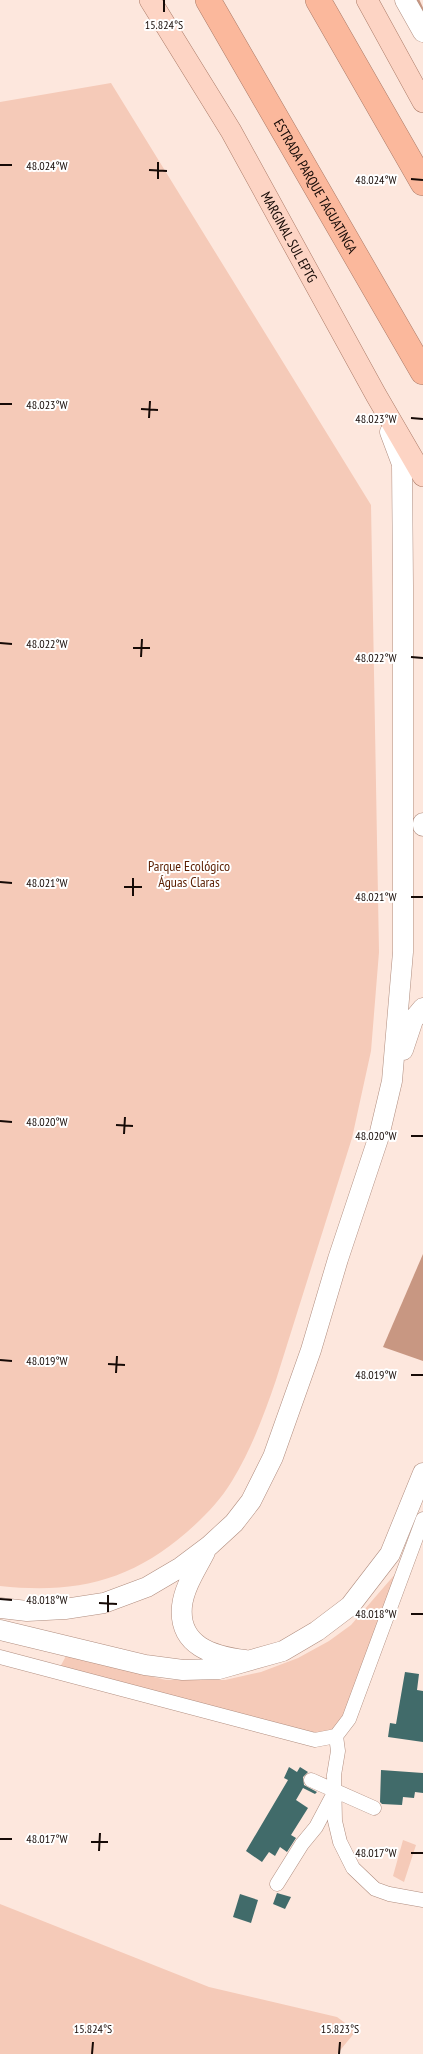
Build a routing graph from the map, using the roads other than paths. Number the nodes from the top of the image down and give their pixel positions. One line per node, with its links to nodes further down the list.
1 (150, 0): 10 (main road, MARGINAL SUL EPTG)
2 (208, 0): 9 (highway, ESTRADA PARQUE TAGUATINGA)
3 (318, 0): 8 (highway)
4 (367, 0): 7 (main road)
5 (405, 0): 6 (street)
6 (423, 32)
7 (423, 102)
8 (423, 183)
9 (423, 372)
10 (376, 395): 11 (main road, MARGINAL SUL EPTG); 13 (street)
11 (423, 476)
12 (423, 1008): 13 (street)
13 (392, 1080): 16 (street)
14 (423, 1473): 20 (street)
15 (423, 1520): 21 (street)
16 (208, 1546): 17 (street); 20 (street)
17 (0, 1608)
18 (0, 1630): 20 (street)
19 (0, 1656): 21 (street)
20 (252, 1660)
21 (336, 1736): 23 (street)
22 (312, 1780): 23 (street)
23 (335, 1790): 24 (street); 25 (street); 26 (street)
24 (374, 1808)
25 (276, 1884)
26 (423, 1900)

